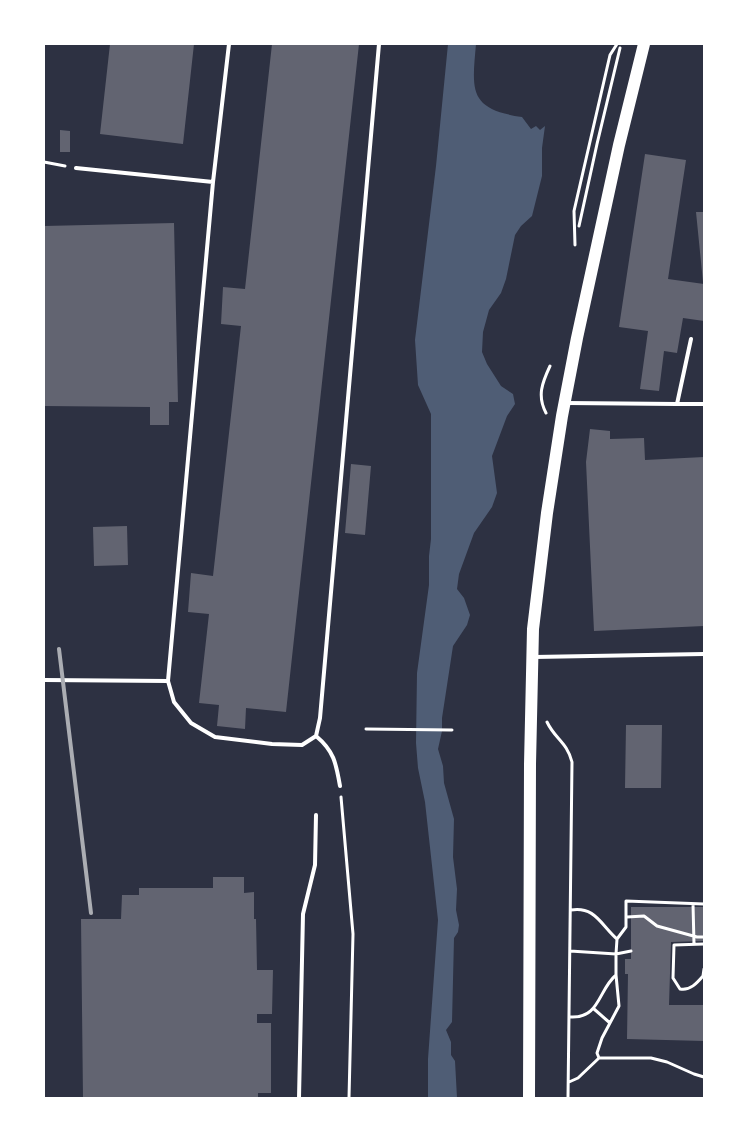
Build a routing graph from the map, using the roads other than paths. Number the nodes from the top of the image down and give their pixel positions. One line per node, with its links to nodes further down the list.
1 (229, 44): 5 (lane)
2 (379, 44): 14 (lane)
3 (644, 44): 7 (main road)
4 (76, 168): 5 (lane)
5 (213, 182): 13 (lane)
6 (691, 339): 8 (lane)
7 (565, 403): 8 (lane); 11 (main road)
8 (678, 404): 9 (lane)
9 (704, 404)
10 (704, 654): 11 (lane)
11 (531, 657): 18 (main road)
12 (44, 680): 13 (lane)
13 (168, 681): 14 (lane)
14 (316, 736): 15 (lane)
15 (340, 786)
16 (316, 816): 17 (lane)
17 (299, 1098)
18 (529, 1098)

